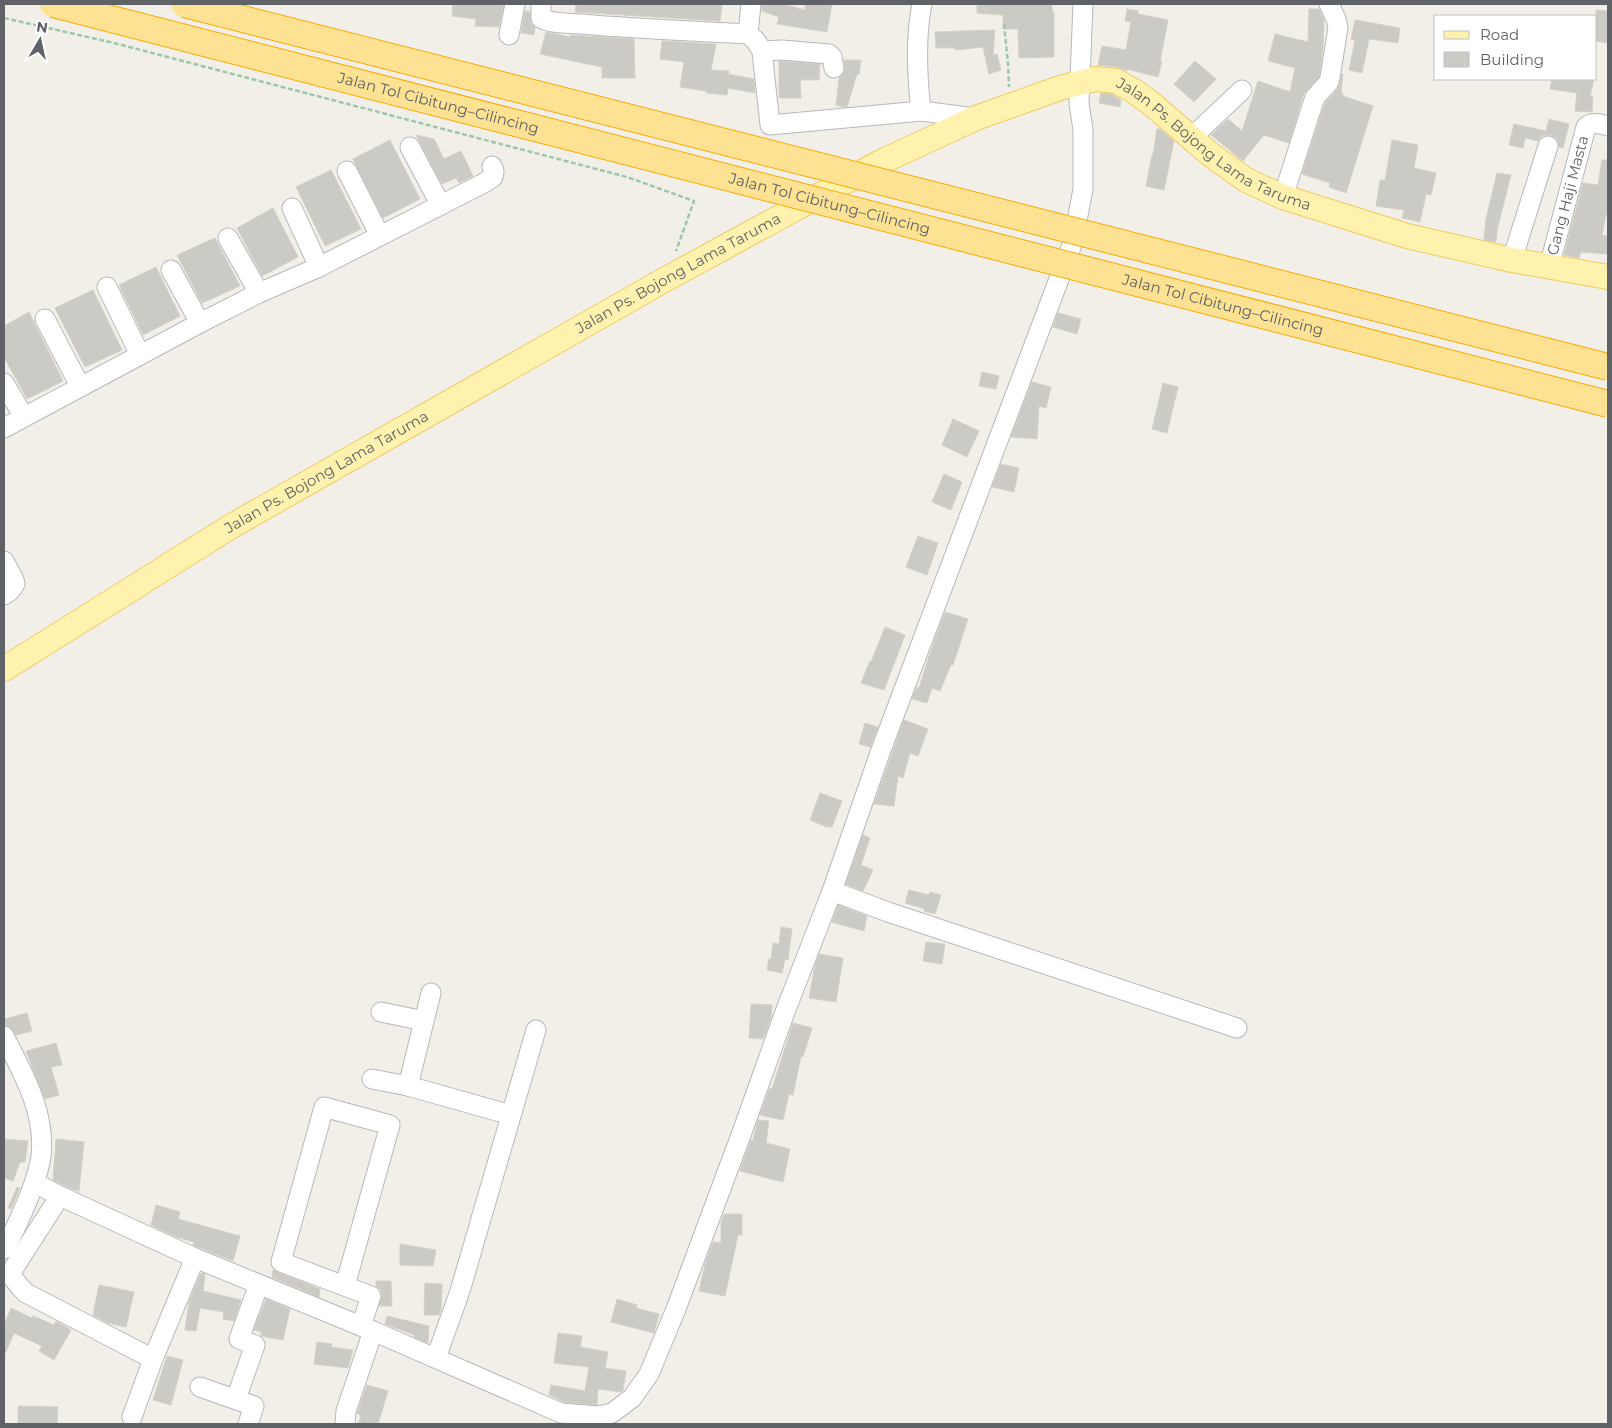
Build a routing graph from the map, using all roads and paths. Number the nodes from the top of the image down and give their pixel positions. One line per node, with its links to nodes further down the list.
1 (53, 4): 46 (highway, Jalan Tol Cibitung–Cilincing, bridge)
2 (184, 4): 43 (highway, bridge)
3 (515, 4): 13 (street)
4 (535, 4): 5 (street)
5 (541, 4): 12 (street)
6 (751, 4): 12 (street)
7 (922, 4): 19 (street)
8 (1083, 4): 16 (street)
9 (1329, 4): 27 (street)
10 (4, 18): 37 (path)
11 (1004, 24): 18 (path)
12 (748, 34): 14 (street)
13 (509, 35)
14 (762, 51): 15 (street); 19 (street)
15 (834, 68)
16 (1079, 83): 18 (main road, Jalan Ps. Bojong Lama Taruma); 22 (main road, Jalan Ps. Bojong Lama Taruma); 52 (street)
17 (1242, 90): 22 (street)
18 (1009, 106): 20 (main road, Jalan Ps. Bojong Lama Taruma)
19 (921, 111): 20 (street)
20 (976, 118): 37 (main road, Jalan Ps. Bojong Lama Taruma)
21 (1608, 126): 34 (street, Gang Haji Masta)
22 (1191, 138): 27 (main road, Jalan Ps. Bojong Lama Taruma)
23 (1548, 146): 32 (street)
24 (410, 148): 28 (street)
25 (492, 166): 28 (street)
26 (347, 171): 30 (street)
27 (1282, 196): 32 (main road, Jalan Ps. Bojong Lama Taruma)
28 (440, 204): 30 (street)
29 (292, 208): 33 (street)
30 (380, 236): 33 (street)
31 (228, 238): 39 (street)
32 (1512, 260): 34 (main road, Jalan Ps. Bojong Lama Taruma)
33 (319, 267): 39 (street)
34 (1549, 267): 36 (main road, Jalan Ps. Bojong Lama Taruma)
35 (171, 270): 41 (street)
36 (1608, 277)
37 (666, 278): 51 (main road, Jalan Ps. Bojong Lama Taruma)
38 (107, 287): 42 (street)
39 (259, 293): 41 (street)
40 (45, 319): 45 (street)
41 (200, 323): 42 (street)
42 (140, 355): 45 (street)
43 (1608, 367)
44 (4, 383): 47 (street)
45 (80, 386): 47 (street)
46 (1608, 404)
47 (24, 416): 48 (street)
48 (4, 428)
49 (4, 561): 50 (street)
50 (4, 595)
51 (4, 669)
52 (832, 891): 56 (street); 69 (street)
53 (431, 994): 55 (street)
54 (381, 1012): 55 (street)
55 (424, 1021): 60 (street)
56 (1237, 1028)
57 (536, 1030): 61 (street)
58 (4, 1036): 62 (street)
59 (372, 1079): 60 (street)
60 (408, 1086): 61 (street)
61 (512, 1115): 69 (street)
62 (47, 1189): 63 (street); 64 (street); 65 (street)
63 (4, 1249)
64 (195, 1258): 66 (street); 70 (street)
65 (7, 1271): 70 (street)
66 (259, 1284): 68 (street); 72 (street)
67 (345, 1286): 67 (street); 68 (street)
68 (367, 1328): 69 (street); 75 (street)
69 (436, 1358)
70 (153, 1359): 73 (street)
71 (200, 1387): 72 (street)
72 (236, 1399): 74 (street)
73 (132, 1417)
74 (248, 1424)
75 (345, 1424)

